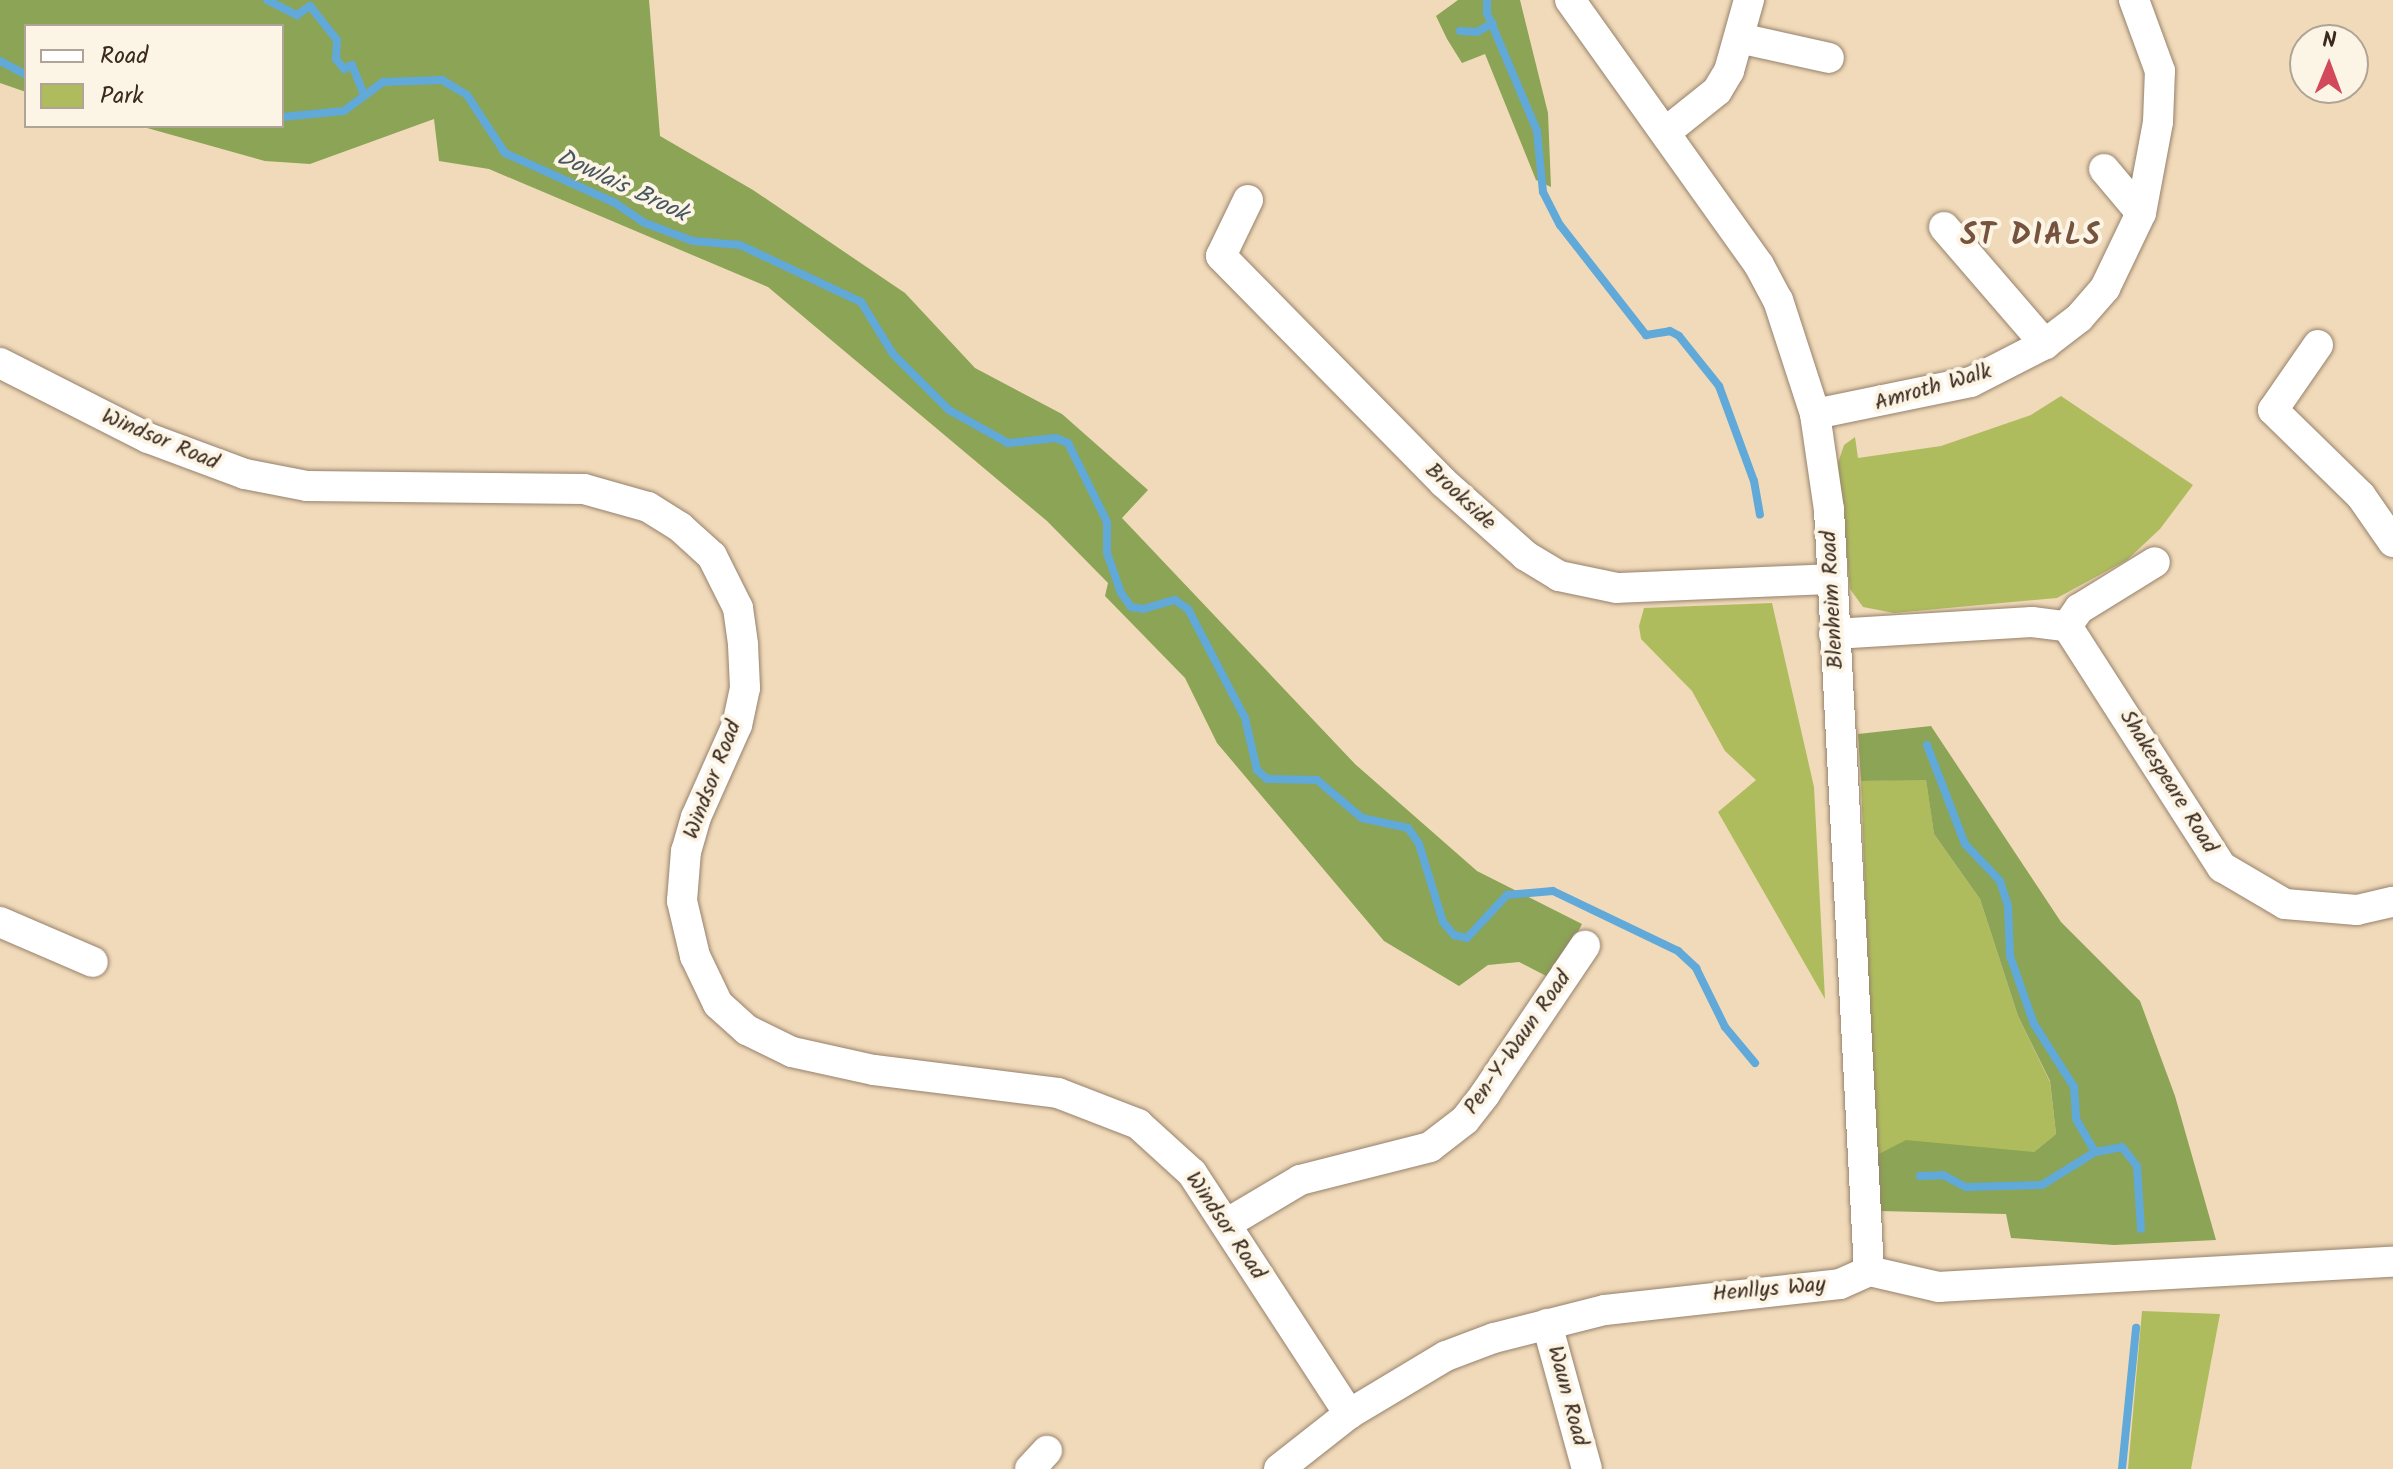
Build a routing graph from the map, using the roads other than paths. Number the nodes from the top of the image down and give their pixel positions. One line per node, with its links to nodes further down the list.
1 (1570, 0): 6 (street, Blenheim Road)
2 (1749, 0): 4 (street)
3 (2134, 0): 9 (street, Amroth Walk)
4 (1739, 38): 5 (street); 6 (street)
5 (1829, 58)
6 (1667, 131): 14 (street, Blenheim Road)
7 (2104, 169): 9 (street)
8 (1248, 200): 17 (street, Brookside)
9 (2141, 213): 11 (street, Amroth Walk)
10 (1944, 227): 11 (street)
11 (2045, 344): 14 (street, Amroth Walk)
12 (2318, 345): 15 (street)
13 (0, 363): 24 (street, Windsor Road)
14 (1815, 414): 17 (street, Blenheim Road)
15 (2393, 542)
16 (2155, 562): 18 (street)
17 (1832, 579): 19 (street, Blenheim Road)
18 (2067, 626): 19 (street); 20 (street, Shakespeare Road)
19 (1834, 634): 26 (street, Blenheim Road)
20 (2393, 902)
21 (0, 922): 23 (street)
22 (1585, 946): 24 (street, Pen-Y-Waun Road)
23 (93, 962)
24 (1226, 1224): 28 (street, Windsor Road)
25 (2393, 1262): 26 (street)
26 (1869, 1271): 27 (street, Henllys Way)
27 (1547, 1324): 28 (street, Henllys Way); 30 (street, Waun Road)
28 (1349, 1414): 29 (street, Henllys Way)
29 (1279, 1469)
30 (1587, 1469)

